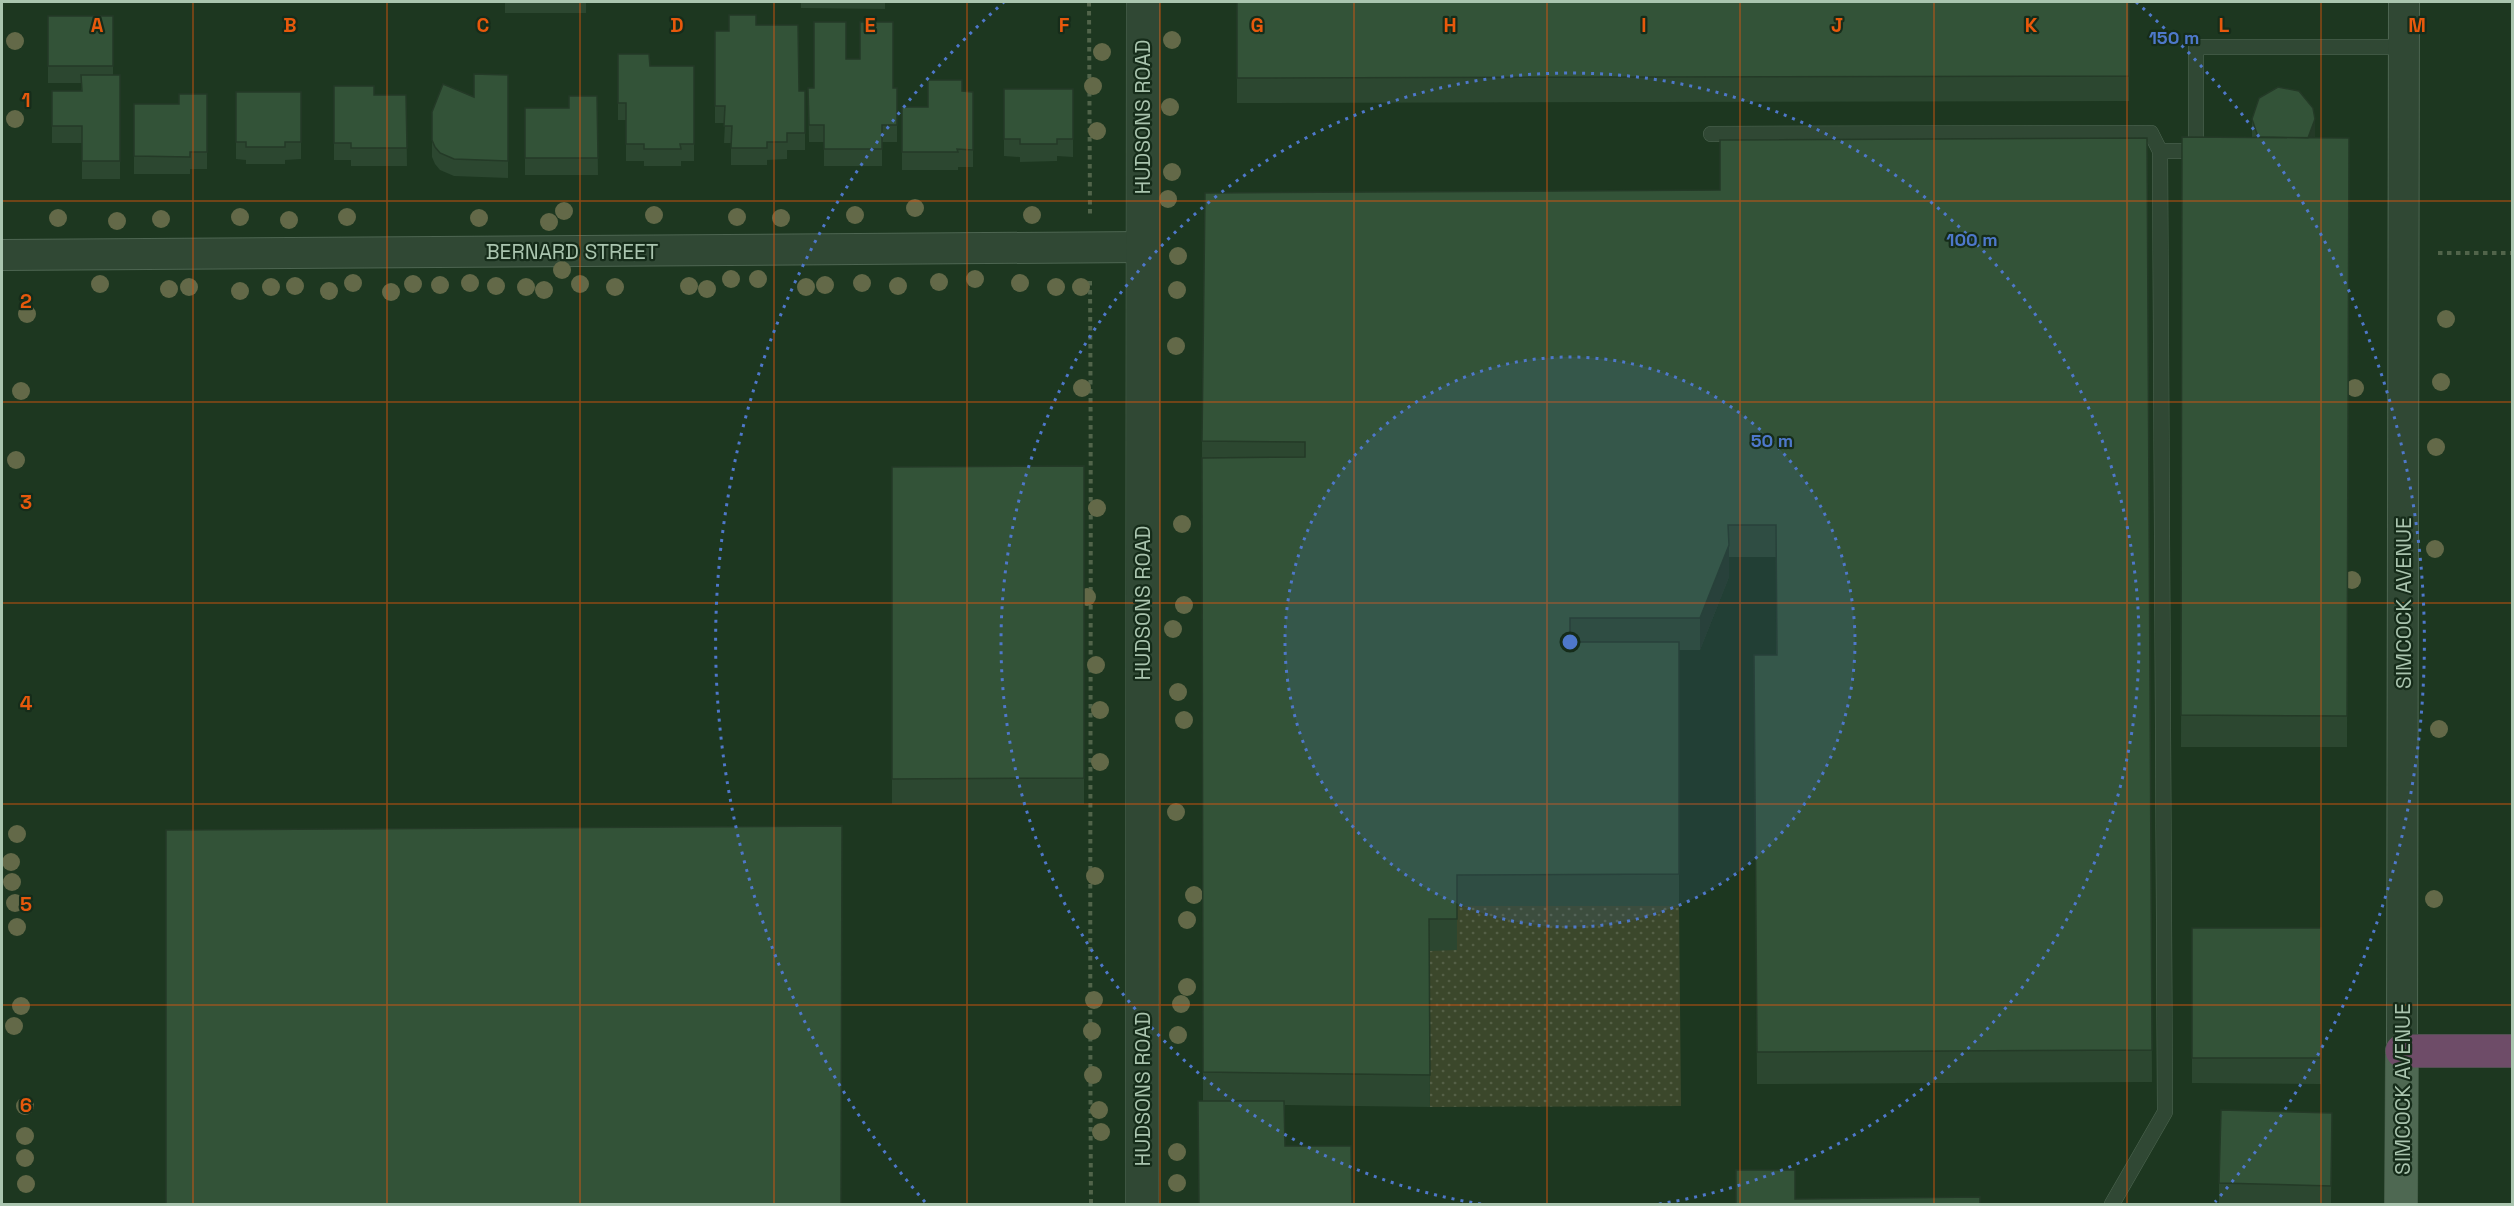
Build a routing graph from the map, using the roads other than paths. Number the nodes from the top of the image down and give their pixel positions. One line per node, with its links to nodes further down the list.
1 (1143, 2): 6 (street, HUDSONS ROAD)
2 (2404, 2): 3 (street, SIMCOCK AVENUE)
3 (2404, 47): 5 (lane); 8 (street, SIMCOCK AVENUE)
4 (1711, 134): 5 (lane)
5 (2160, 151): 11 (lane)
6 (1142, 247): 7 (street, BERNARD STREET); 10 (street, HUDSONS ROAD)
7 (2, 255)
8 (2402, 1051): 9 (highway); 12 (main road, SIMCOCK AVENUE)
9 (2512, 1051)
10 (1142, 1204)
11 (2112, 1204)
12 (2401, 1204)

